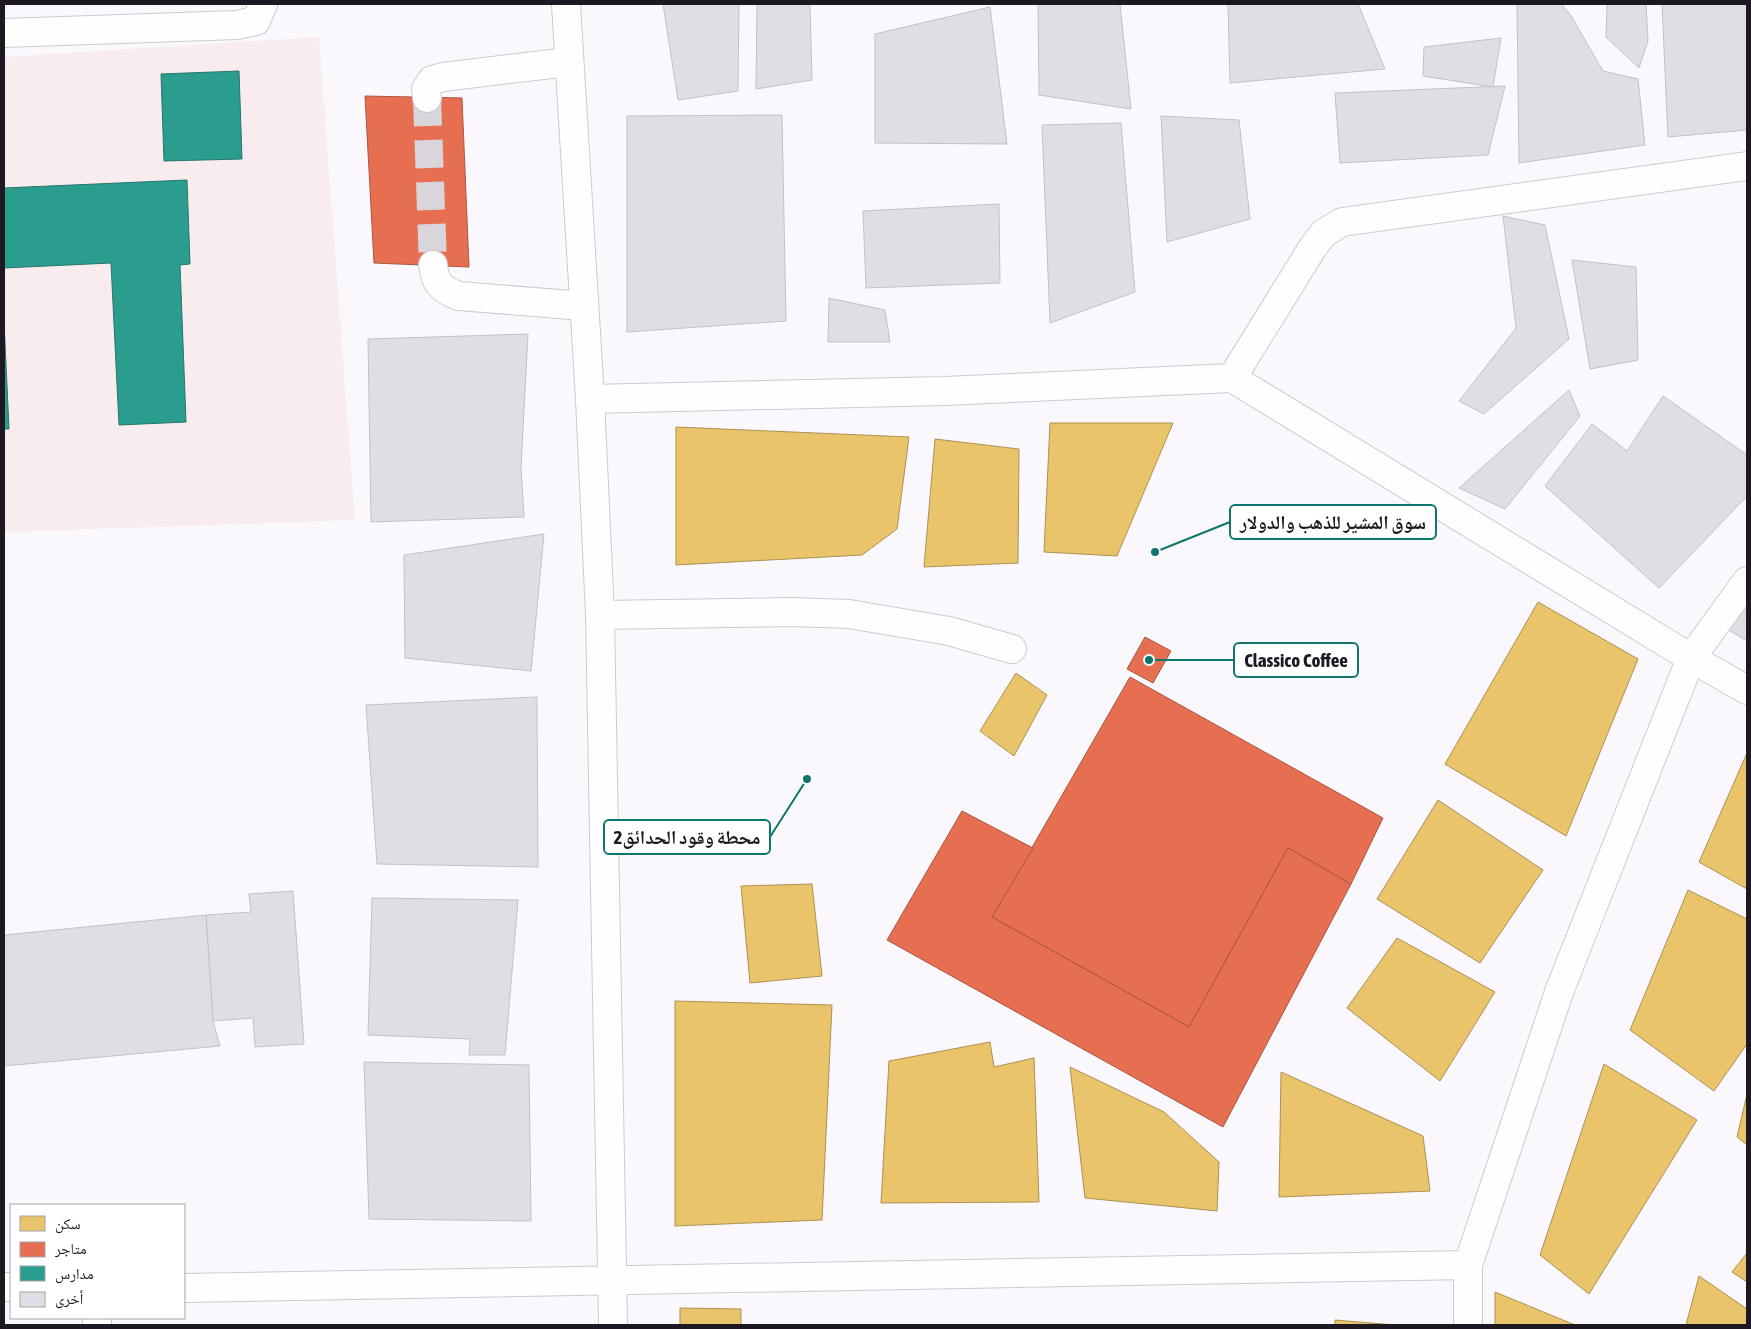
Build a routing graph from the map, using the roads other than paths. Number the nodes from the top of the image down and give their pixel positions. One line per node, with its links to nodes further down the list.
1 (263, 4): 3 (street)
2 (566, 4): 4 (street)
3 (4, 33)
4 (568, 62): 5 (street); 8 (street)
5 (427, 98)
6 (1747, 166): 9 (street)
7 (433, 265): 8 (street)
8 (584, 306): 10 (street)
9 (1232, 378): 10 (street); 14 (street)
10 (590, 399): 12 (street)
11 (1747, 581): 14 (street)
12 (600, 615): 13 (street); 17 (street)
13 (1012, 649)
14 (1691, 658): 15 (street); 16 (street)
15 (1747, 690)
16 (1468, 1265): 17 (street); 20 (street)
17 (612, 1281): 18 (street); 19 (street)
18 (185, 1288)
19 (613, 1325)
20 (1468, 1325)

